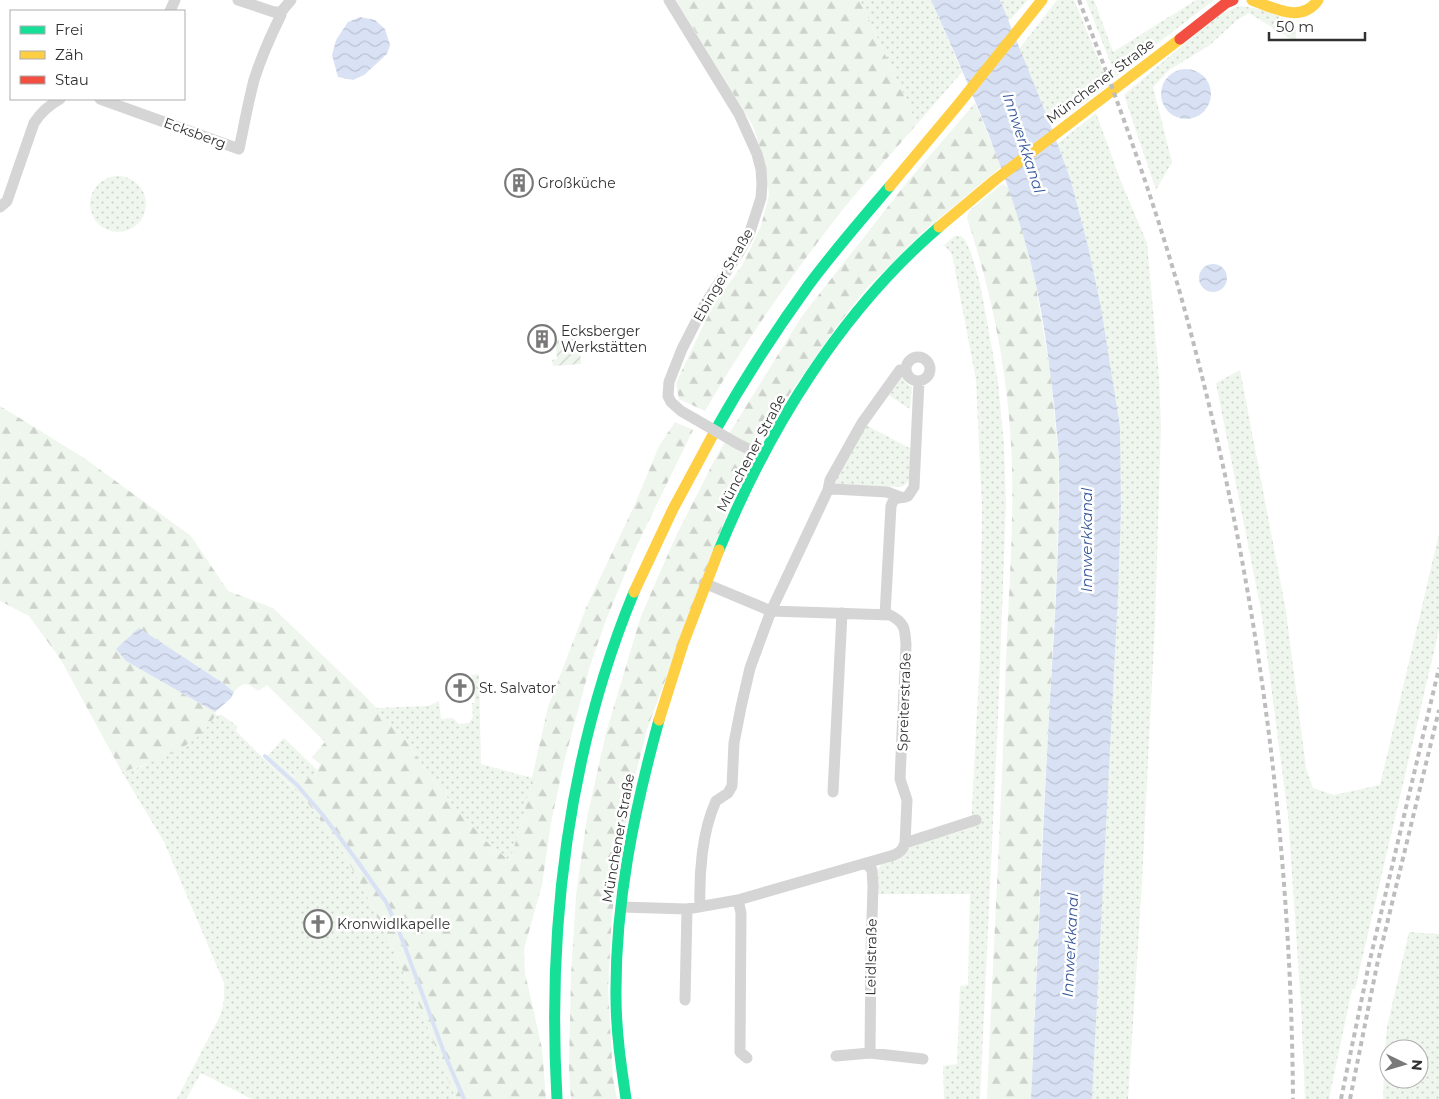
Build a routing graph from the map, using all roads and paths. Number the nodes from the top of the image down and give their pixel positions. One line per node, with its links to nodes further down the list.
1 (238, 0): 8 (street)
2 (290, 0): 8 (street)
3 (669, 0): 14 (street, Ebinger Straße, bridge)
4 (1233, 0): 14 (street, Münchener Straße)
5 (1252, 0): 6 (street)
6 (1318, 0)
7 (1041, 2): 34 (street)
8 (281, 12): 10 (street, Ecksberg)
9 (58, 100): 11 (street)
10 (105, 100)
11 (0, 207)
12 (906, 369): 13 (street); 13 (street); 15 (street)
13 (918, 381): 16 (street)
14 (763, 456): 17 (street, Münchener Straße)
15 (828, 490): 16 (street); 18 (street)
16 (900, 497): 20 (street)
17 (704, 583): 18 (street); 27 (street, Münchener Straße)
18 (772, 611): 19 (street); 26 (street)
19 (842, 613): 20 (street); 21 (street)
20 (885, 615): 23 (street, Spreiterstraße)
21 (833, 792)
22 (976, 820): 23 (street)
23 (905, 843): 24 (street)
24 (866, 863): 25 (street); 30 (street, Leidlstraße)
25 (738, 900): 26 (street); 32 (street)
26 (700, 906): 28 (street)
27 (621, 907): 28 (street); 35 (street, Münchener Straße)
28 (687, 909): 29 (street)
29 (686, 1000)
30 (870, 1053): 31 (street); 33 (street)
31 (836, 1056)
32 (747, 1058)
33 (923, 1059)
34 (556, 1099)
35 (626, 1099)

